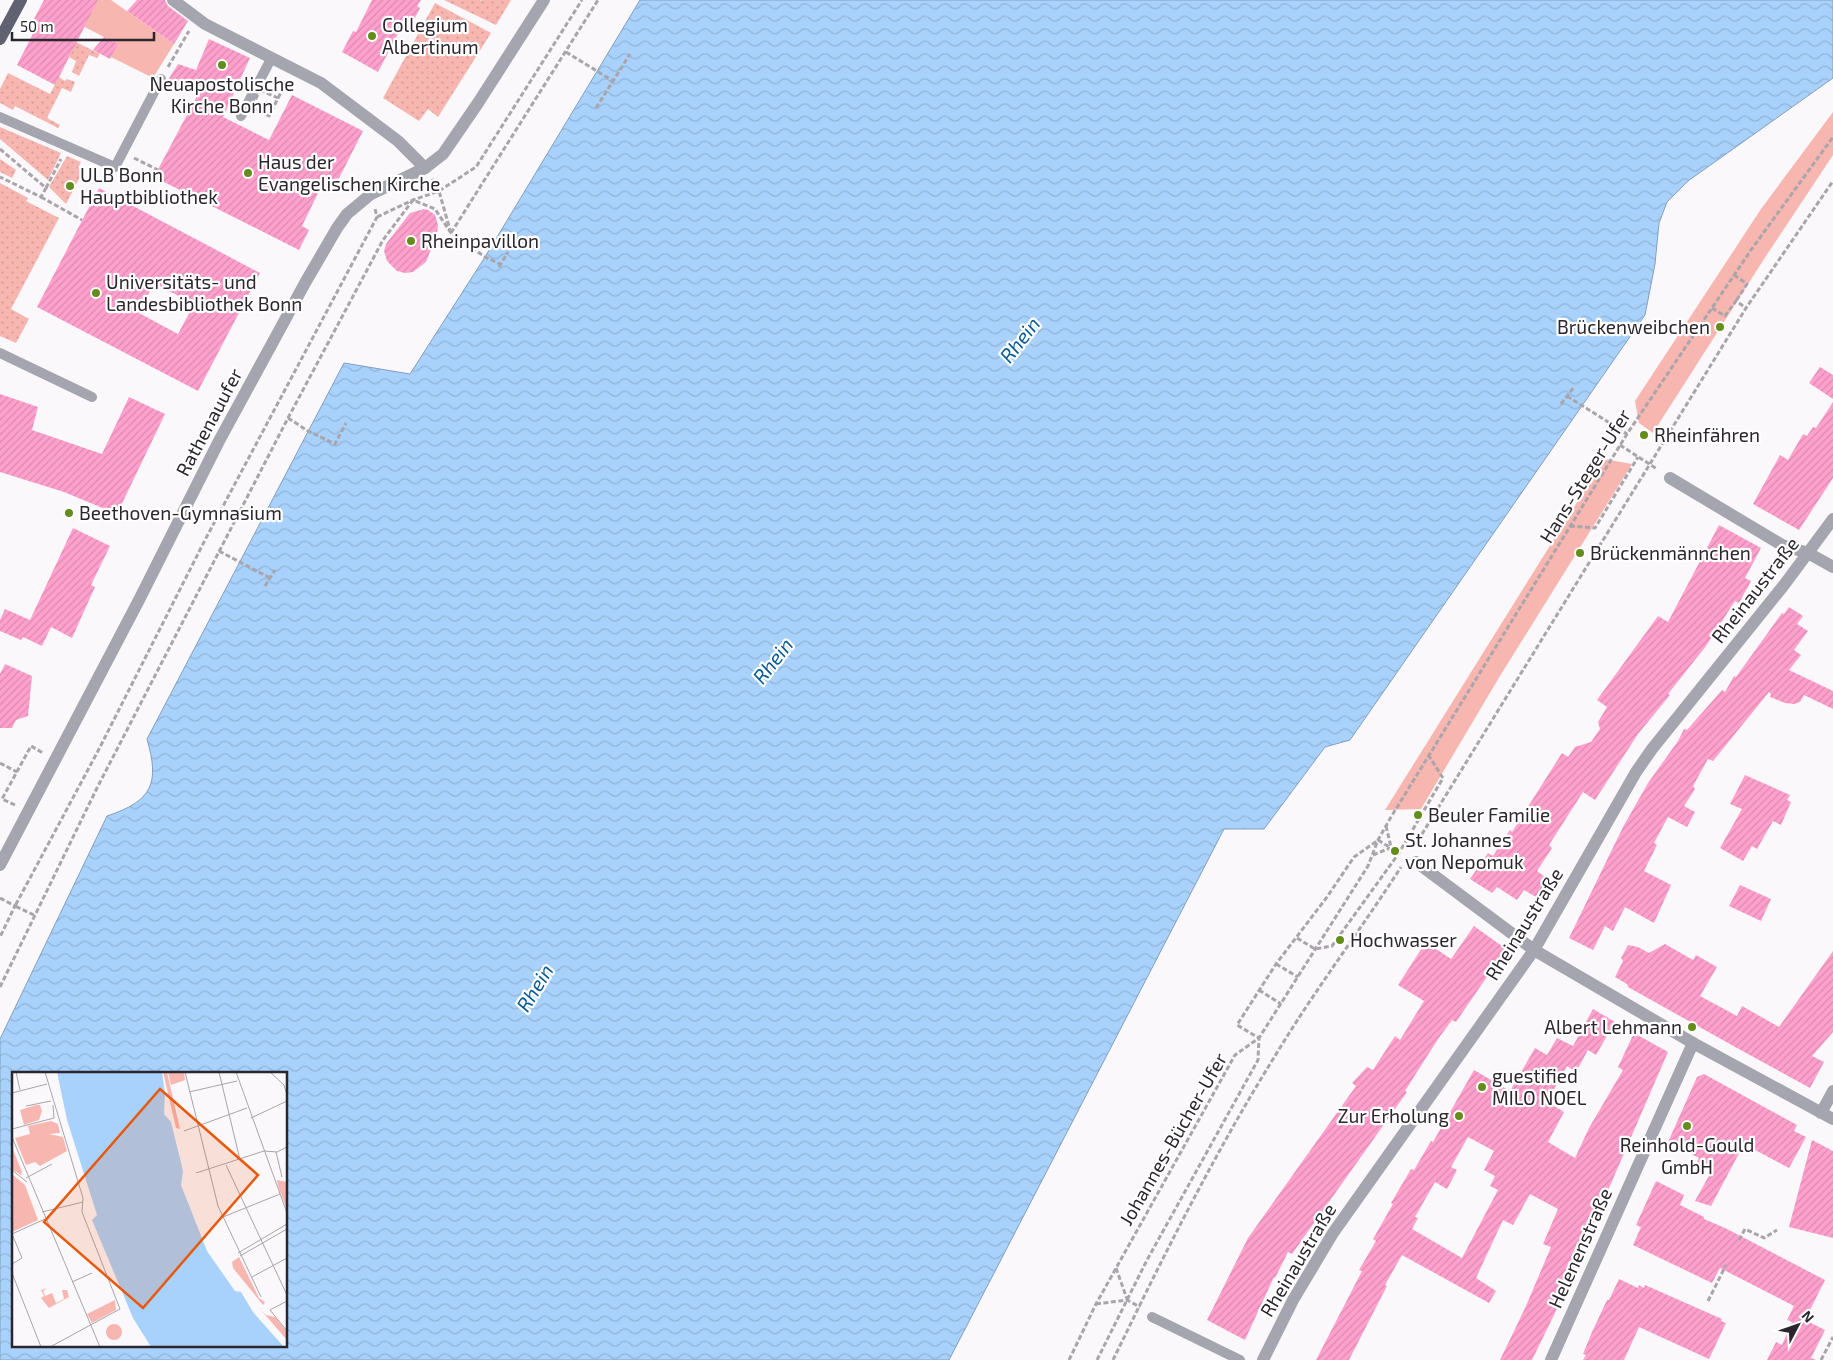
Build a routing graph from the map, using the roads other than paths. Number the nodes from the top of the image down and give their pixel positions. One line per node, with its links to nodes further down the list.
1 (21, 0): 4 (main road)
2 (173, 0): 5 (street)
3 (544, 0): 9 (street, Rathenauufer)
4 (0, 39)
5 (271, 59): 7 (lane); 9 (street)
6 (161, 79): 8 (lane)
7 (241, 116)
8 (0, 117)
9 (425, 168): 17 (street, Rathenauufer)
10 (0, 353): 11 (lane)
11 (92, 397)
12 (1670, 478): 14 (street)
13 (1833, 519): 14 (street, Rheinaustraße)
14 (1808, 553): 15 (street); 18 (street, Rheinaustraße)
15 (1833, 567)
16 (1412, 860): 18 (street)
17 (0, 865)
18 (1534, 950): 19 (street); 25 (street, Rheinaustraße)
19 (1693, 1042): 21 (street); 26 (street, Helenenstraße)
20 (1833, 1091): 21 (street)
21 (1821, 1113): 22 (street)
22 (1833, 1119)
23 (1152, 1317): 24 (lane)
24 (1240, 1360)
25 (1263, 1360)
26 (1551, 1360)

